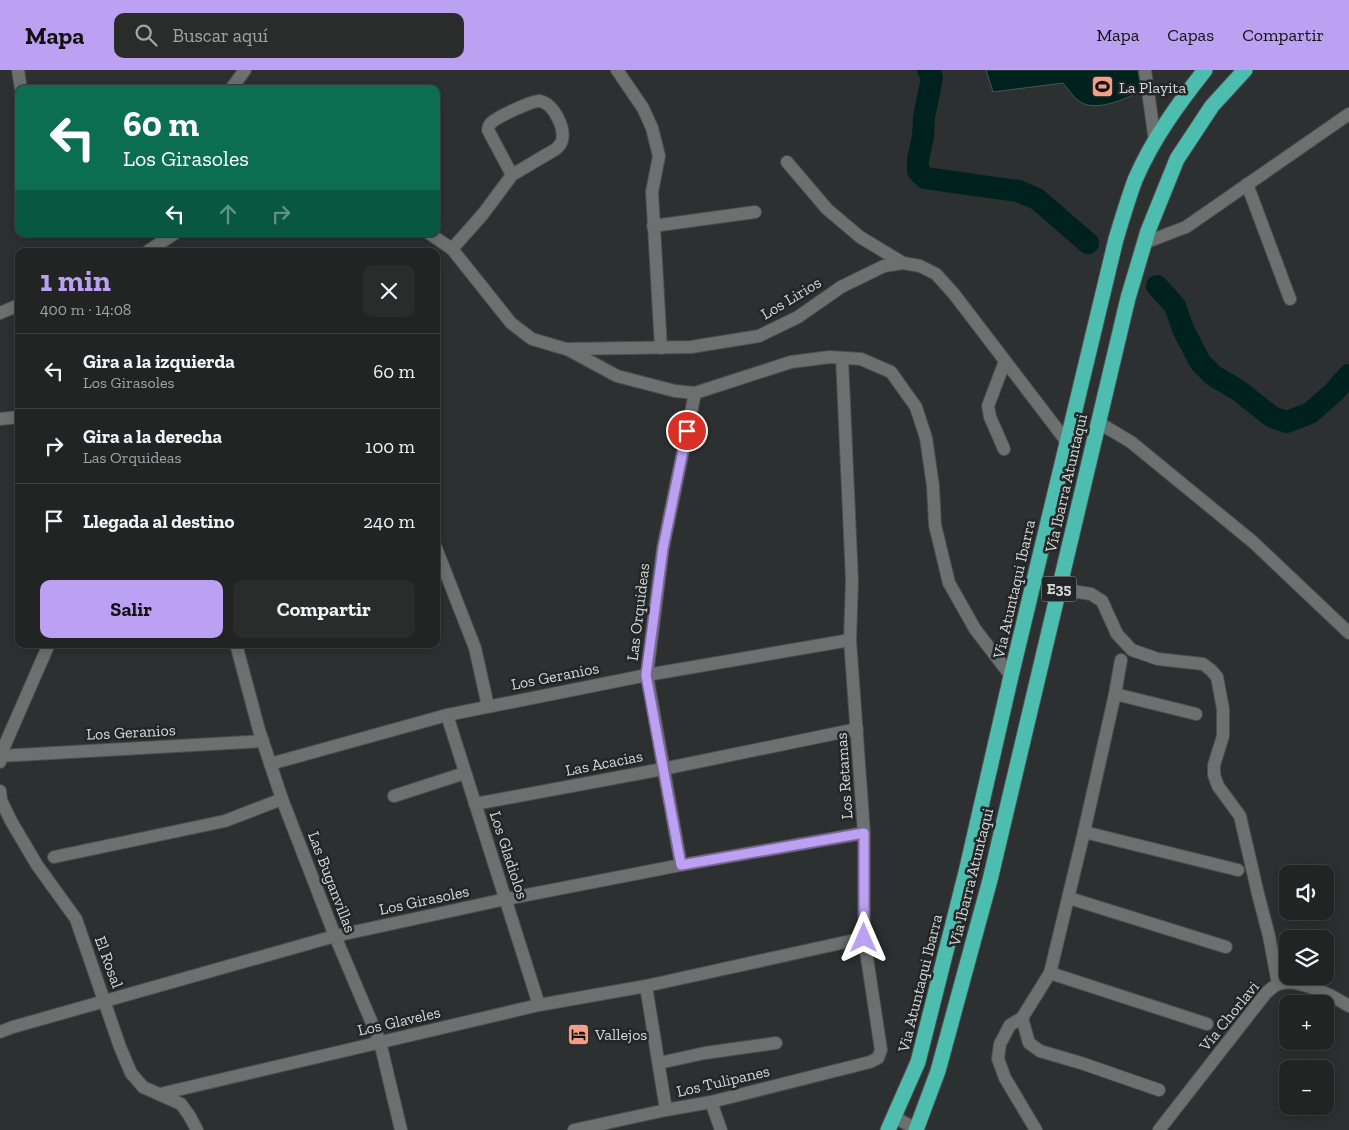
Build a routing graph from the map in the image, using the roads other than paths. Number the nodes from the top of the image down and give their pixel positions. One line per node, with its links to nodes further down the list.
1 (18, 70): 7 (street)
2 (245, 70): 8 (street)
3 (617, 70): 15 (street)
4 (1145, 70): 10 (street)
5 (1205, 70): 10 (highway, Via Atuntaqui Ibarra / E35)
6 (1245, 70): 18 (highway, Vía Ibarra Atuntaqui / E35)
7 (20, 85)
8 (234, 85)
9 (1349, 114): 13 (street)
10 (1155, 141): 33 (highway, Via Atuntaqui Ibarra / E35)
11 (787, 162): 21 (street)
12 (512, 175): 12 (street); 20 (street)
13 (1247, 184): 18 (street); 22 (street)
14 (755, 212): 15 (street)
15 (653, 226): 25 (street)
16 (169, 237): 19 (street)
17 (434, 237): 20 (street, Los Lirios)
18 (1144, 243): 32 (highway, Vía Ibarra Atuntaqui / E35)
19 (153, 248)
20 (452, 249): 26 (street, Los Lirios)
21 (903, 264): 25 (street, Los Lirios); 28 (street, Los Lirios)
22 (1290, 299)
23 (15, 307): 24 (street)
24 (0, 313)
25 (661, 348): 26 (street, Los Lirios)
26 (566, 349): 29 (street)
27 (842, 358): 29 (street); 38 (street, Los Retamas); 43 (street)
28 (1005, 361): 33 (street, Los Lirios); 34 (street)
29 (695, 393): 42 (street, Las Orquideas)
30 (15, 417): 31 (street)
31 (0, 419)
32 (1099, 423): 36 (highway, Vía Ibarra Atuntaqui / E35); 37 (street)
33 (1067, 442): 43 (highway, Via Atuntaqui Ibarra / E35)
34 (1004, 449)
35 (440, 558): 45 (street)
36 (1059, 589): 70 (street); 91 (highway, Vía Ibarra Atuntaqui / E35)
37 (1349, 633)
38 (850, 640): 42 (street, Los Geranios); 48 (street, Los Retamas)
39 (47, 648): 50 (street)
40 (237, 648): 49 (street, Las Buganvillas)
41 (1121, 660): 44 (street)
42 (646, 675): 45 (street, Los Geranios); 53 (street, Las Orquideas)
43 (1011, 676): 86 (highway, Via Atuntaqui Ibarra / E35)
44 (1115, 694): 47 (street); 59 (street)
45 (488, 706): 46 (street, Los Geranios)
46 (446, 714): 52 (street, Los Geranios); 54 (street, Los Gladiolos)
47 (1196, 714)
48 (857, 729): 53 (street, Las Acacias); 60 (street, Los Retamas)
49 (263, 741): 50 (street, Los Geranios); 52 (street, Las Buganvillas)
50 (0, 756): 51 (street)
51 (0, 762)
52 (270, 764): 57 (street, Las Buganvillas)
53 (663, 769): 58 (street, Las Acacias); 62 (street, Las Orquideas)
54 (465, 773): 55 (street); 58 (street, Los Gladiolos)
55 (394, 796)
56 (0, 797): 72 (street, El Rosal)
57 (282, 799): 61 (street); 66 (street, Las Buganvillas)
58 (476, 804): 65 (street, Los Gladiolos)
59 (1084, 832): 63 (street); 64 (street)
60 (864, 833): 62 (street, Los Girasoles); 67 (street, Los Retamas)
61 (54, 857)
62 (681, 865): 65 (street, Los Girasoles)
63 (1238, 870)
64 (1069, 898): 68 (street); 69 (street)
65 (506, 899): 66 (street, Los Girasoles); 73 (street, Los Gladiolos)
66 (335, 936): 72 (street, Los Girasoles); 78 (street, Las Buganvillas)
67 (864, 938): 71 (street, Los Glaveles); 80 (street, Los Retamas)
68 (1226, 947)
69 (1050, 973): 75 (street); 76 (street)
70 (1278, 984): 74 (street, Vía Chorlavi); 93 (street, Vía Chorlavi)
71 (646, 986): 73 (street, Los Glaveles); 81 (street)
72 (105, 1000): 77 (street, Los Girasoles); 83 (street, El Rosal)
73 (539, 1005): 78 (street, Los Glaveles)
74 (1349, 1006)
75 (1022, 1018): 82 (street); 92 (street)
76 (1207, 1024)
77 (0, 1032)
78 (380, 1042): 83 (street, Los Glaveles); 88 (street, Las Buganvillas)
79 (776, 1043): 81 (street)
80 (878, 1058): 84 (street, Los Tulipanes)
81 (659, 1063): 85 (street)
82 (1159, 1090)
83 (160, 1094): 87 (street, El Rosal)
84 (711, 1102): 85 (street, Los Tulipanes); 90 (street)
85 (666, 1110): 89 (street, Los Tulipanes)
86 (891, 1124): 91 (street)
87 (196, 1130)
88 (401, 1130)
89 (574, 1130)
90 (721, 1130)
91 (917, 1130)
92 (1036, 1130)
93 (1160, 1130)

